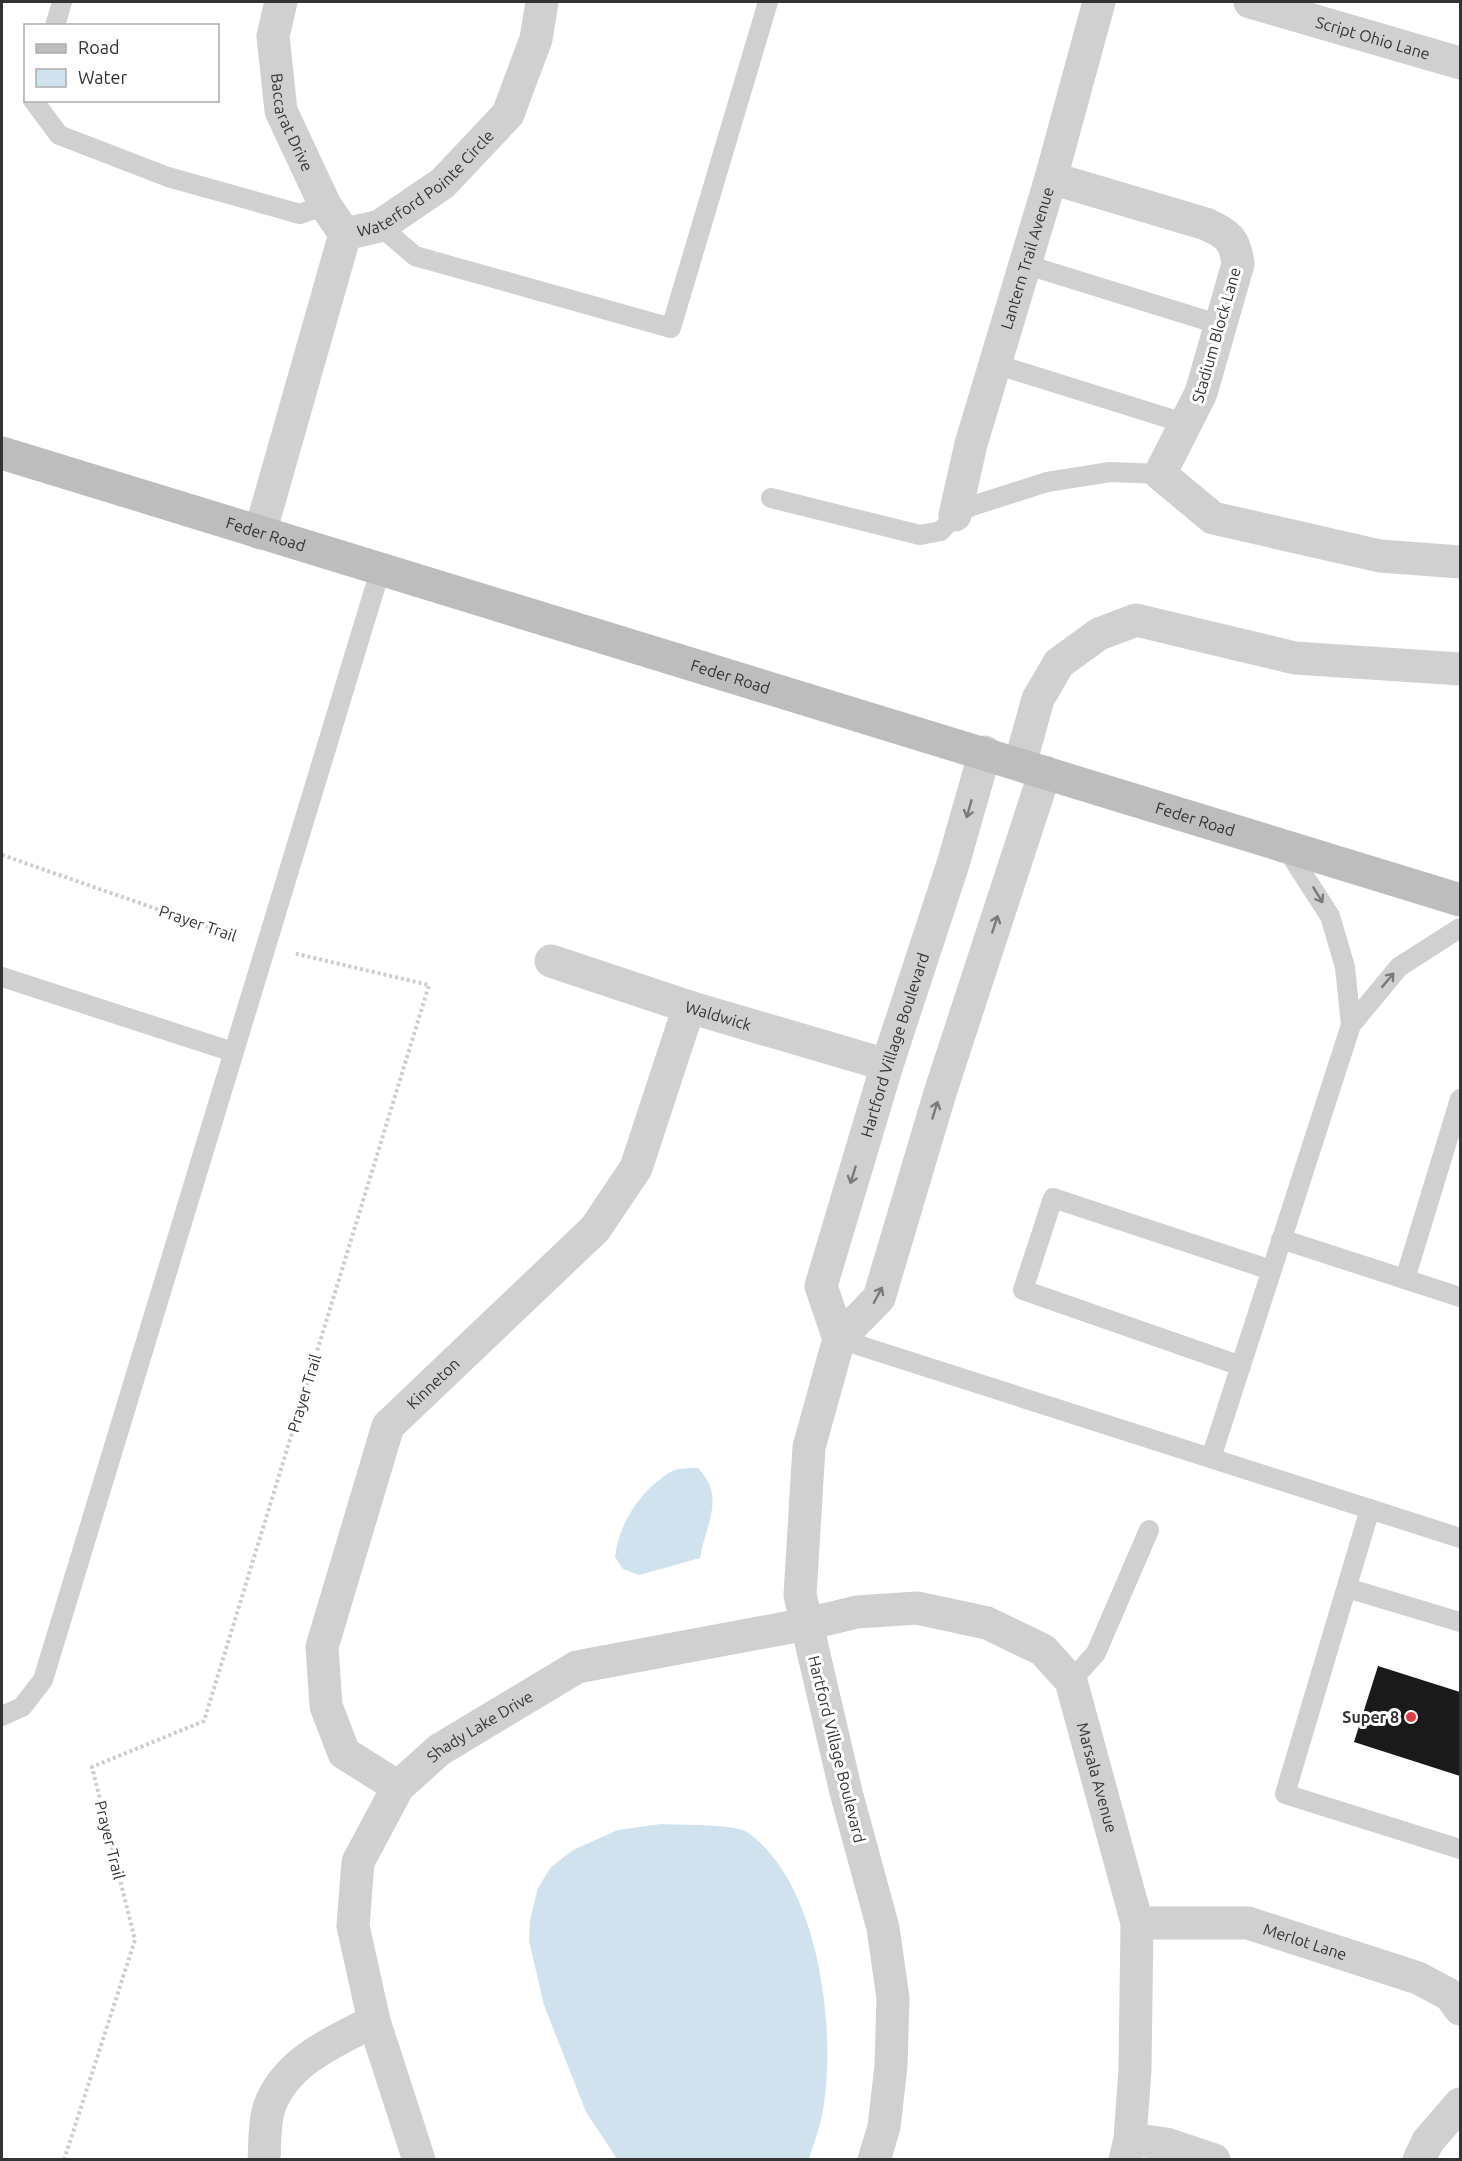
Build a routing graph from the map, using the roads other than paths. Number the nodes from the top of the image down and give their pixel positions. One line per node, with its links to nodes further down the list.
1 (63, 2): 7 (lane)
2 (281, 2): 11 (street, Baccarat Drive)
3 (542, 2): 12 (street, Waterford Pointe Circle)
4 (768, 2): 12 (lane)
5 (1099, 2): 10 (street, Lantern Trail Avenue)
6 (1250, 2): 8 (street, Script Ohio Lane)
7 (56, 24)
8 (1461, 63)
9 (34, 102): 11 (lane)
10 (1051, 178): 14 (street, Lantern Trail Avenue); 15 (street, Stadium Block Lane)
11 (325, 205): 13 (street, Baccarat Drive)
12 (380, 226): 13 (street, Waterford Pointe Circle)
13 (345, 234): 22 (street, Waterford Pointe Circle)
14 (1024, 264): 15 (lane); 16 (street, Lantern Trail Avenue)
15 (1221, 326): 17 (street, Stadium Block Lane)
16 (994, 364): 17 (lane); 21 (street, Lantern Trail Avenue)
17 (1187, 424): 19 (street, Stadium Block Lane)
18 (2, 453): 22 (main road, Feder Road)
19 (1160, 474): 21 (lane); 23 (street)
20 (771, 498): 21 (lane)
21 (955, 515)
22 (260, 533): 24 (main road, Feder Road)
23 (1461, 562)
24 (380, 571): 26 (main road, Feder Road); 35 (lane)
25 (1461, 669): 27 (street, Hartford Village Boulevard)
26 (985, 753): 27 (main road, Feder Road); 36 (street, Hartford Village Boulevard, one-way to 36)
27 (1033, 768): 28 (main road, Feder Road); 42 (street, Hartford Village Boulevard, one-way to 27)
28 (1285, 846): 29 (main road, Feder Road); 34 (lane, one-way to 34)
29 (1461, 900)
30 (1461, 928): 34 (lane, one-way to 30)
31 (551, 961): 33 (street, Waldwick)
32 (2, 977): 35 (lane)
33 (689, 1008): 36 (street, Waldwick); 53 (street, Kinneton)
34 (1351, 1025): 38 (lane)
35 (233, 1052): 52 (lane)
36 (887, 1065): 42 (street, Hartford Village Boulevard, one-way to 42)
37 (1461, 1099): 40 (lane)
38 (1281, 1239): 39 (lane); 40 (lane)
39 (1271, 1270): 43 (lane); 43 (lane)
40 (1405, 1280): 41 (lane)
41 (1461, 1297)
42 (839, 1339): 44 (lane); 50 (street, Hartford Village Boulevard)
43 (1241, 1366): 44 (lane)
44 (1211, 1458): 45 (lane)
45 (1370, 1509): 47 (lane); 48 (lane)
46 (1149, 1530): 51 (lane)
47 (1461, 1538)
48 (1347, 1588): 49 (lane); 54 (lane)
49 (1461, 1622)
50 (807, 1624): 51 (street, Marsala Avenue); 53 (street, Shady Lake Drive); 62 (street, Hartford Village Boulevard)
51 (1071, 1681): 55 (street, Marsala Avenue)
52 (2, 1716)
53 (398, 1787): 57 (street, Shady Lake Drive)
54 (1461, 1850)
55 (1137, 1923): 56 (street, Merlot Lane); 59 (street, Marsala Avenue)
56 (1461, 2008)
57 (374, 2021): 60 (street); 61 (street, Shady Lake Drive)
58 (1461, 2104): 64 (street)
59 (1128, 2149): 63 (street)
60 (264, 2160)
61 (418, 2160)
62 (874, 2160)
63 (1214, 2160)
64 (1419, 2160)

